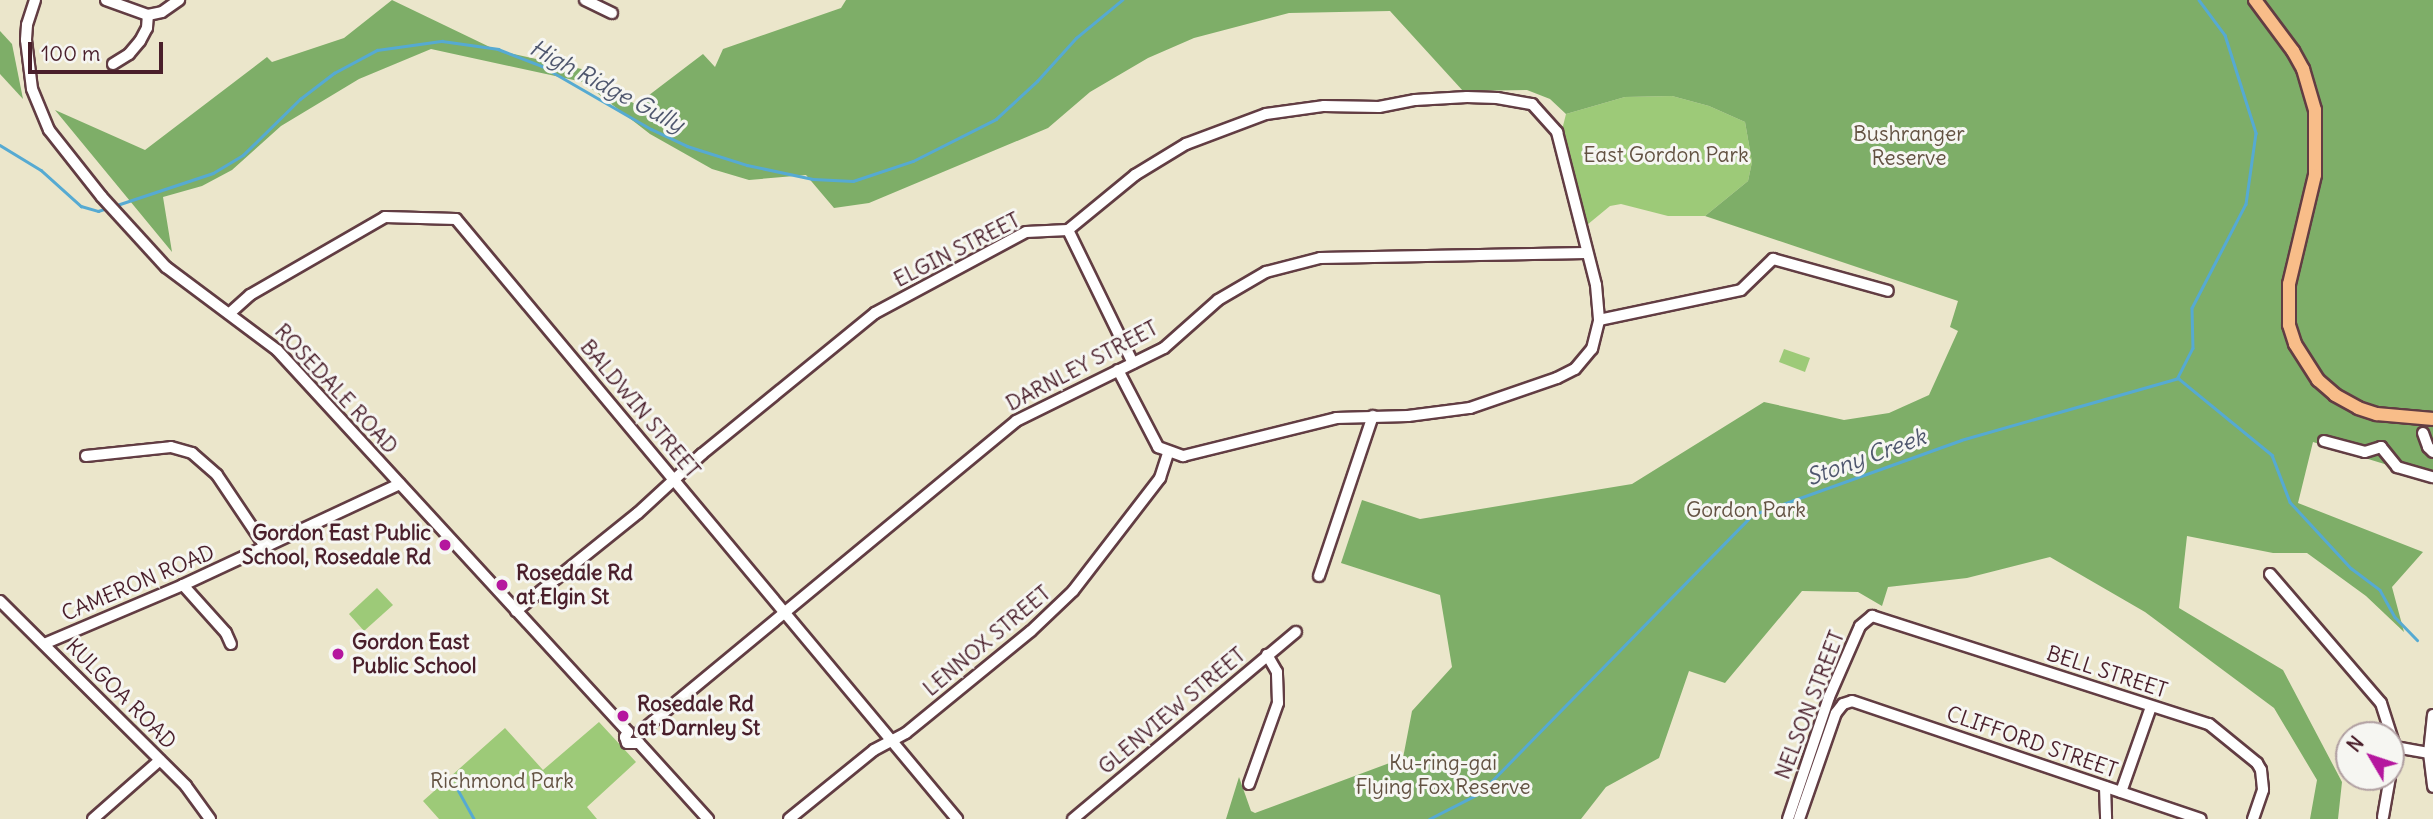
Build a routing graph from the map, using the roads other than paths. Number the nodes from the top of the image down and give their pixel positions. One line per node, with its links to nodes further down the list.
1 (35, 0): 13 (street, ROSEDALE ROAD)
2 (107, 0): 7 (street)
3 (179, 0): 7 (street)
4 (585, 0): 6 (street)
5 (2255, 0): 9 (main road)
6 (612, 13)
7 (148, 15): 8 (street)
8 (113, 64)
9 (2311, 199): 18 (main road); 19 (main road)
10 (1068, 230): 11 (street); 15 (street); 25 (street, ELGIN STREET)
11 (1586, 253): 14 (street); 15 (street, DARNLEY STREET)
12 (1888, 291): 14 (street)
13 (230, 313): 25 (street, BALDWIN STREET); 26 (street, ROSEDALE ROAD)
14 (1600, 320): 17 (street)
15 (1133, 363): 16 (street, DARNLEY STREET)
16 (1118, 370): 22 (street); 33 (street, DARNLEY STREET)
17 (1373, 416): 22 (street); 29 (street)
18 (2433, 419)
19 (2428, 429): 21 (street)
20 (2324, 441): 24 (street)
21 (2433, 452)
22 (1168, 453): 44 (street, LENNOX STREET)
23 (86, 456): 27 (street)
24 (2433, 477)
25 (674, 480): 32 (street, ELGIN STREET); 33 (street, BALDWIN STREET)
26 (400, 484): 27 (street, CAMERON ROAD); 32 (street, ROSEDALE ROAD)
27 (266, 548): 30 (street, CAMERON ROAD)
28 (2270, 573): 42 (street)
29 (1319, 576)
30 (183, 585): 36 (street, CAMERON ROAD); 37 (street)
31 (0, 601): 36 (street, KULGOA ROAD)
32 (516, 611): 43 (street, ROSEDALE ROAD)
33 (784, 611): 43 (street, DARNLEY STREET); 44 (street, BALDWIN STREET)
34 (1880, 617): 40 (street, BELL STREET); 60 (street, NELSON STREET)
35 (1296, 632): 38 (street, GLENVIEW STREET)
36 (44, 644): 47 (street, KULGOA ROAD)
37 (231, 644)
38 (1267, 655): 48 (street); 59 (street, GLENVIEW STREET)
39 (1852, 701): 49 (street, CLIFFORD STREET); 61 (street, NELSON STREET)
40 (2151, 707): 52 (street); 64 (street, BELL STREET)
41 (2433, 715): 46 (street)
42 (2387, 721)
43 (635, 736): 56 (street, ROSEDALE ROAD)
44 (892, 741): 57 (street, LENNOX STREET); 58 (street, BALDWIN STREET)
45 (2405, 749): 46 (street)
46 (2428, 753): 50 (street)
47 (160, 760): 54 (street); 55 (street, KULGOA ROAD)
48 (1249, 784)
49 (2105, 787): 52 (street, CLIFFORD STREET); 62 (street)
50 (2433, 787)
51 (2388, 791): 53 (street)
52 (2121, 792): 63 (street, CLIFFORD STREET)
53 (2383, 817)
54 (93, 819)
55 (210, 819)
56 (708, 819)
57 (789, 819)
58 (957, 819)
59 (1073, 819)
60 (1788, 819)
61 (1799, 819)
62 (2106, 819)
63 (2200, 819)
64 (2253, 819)

